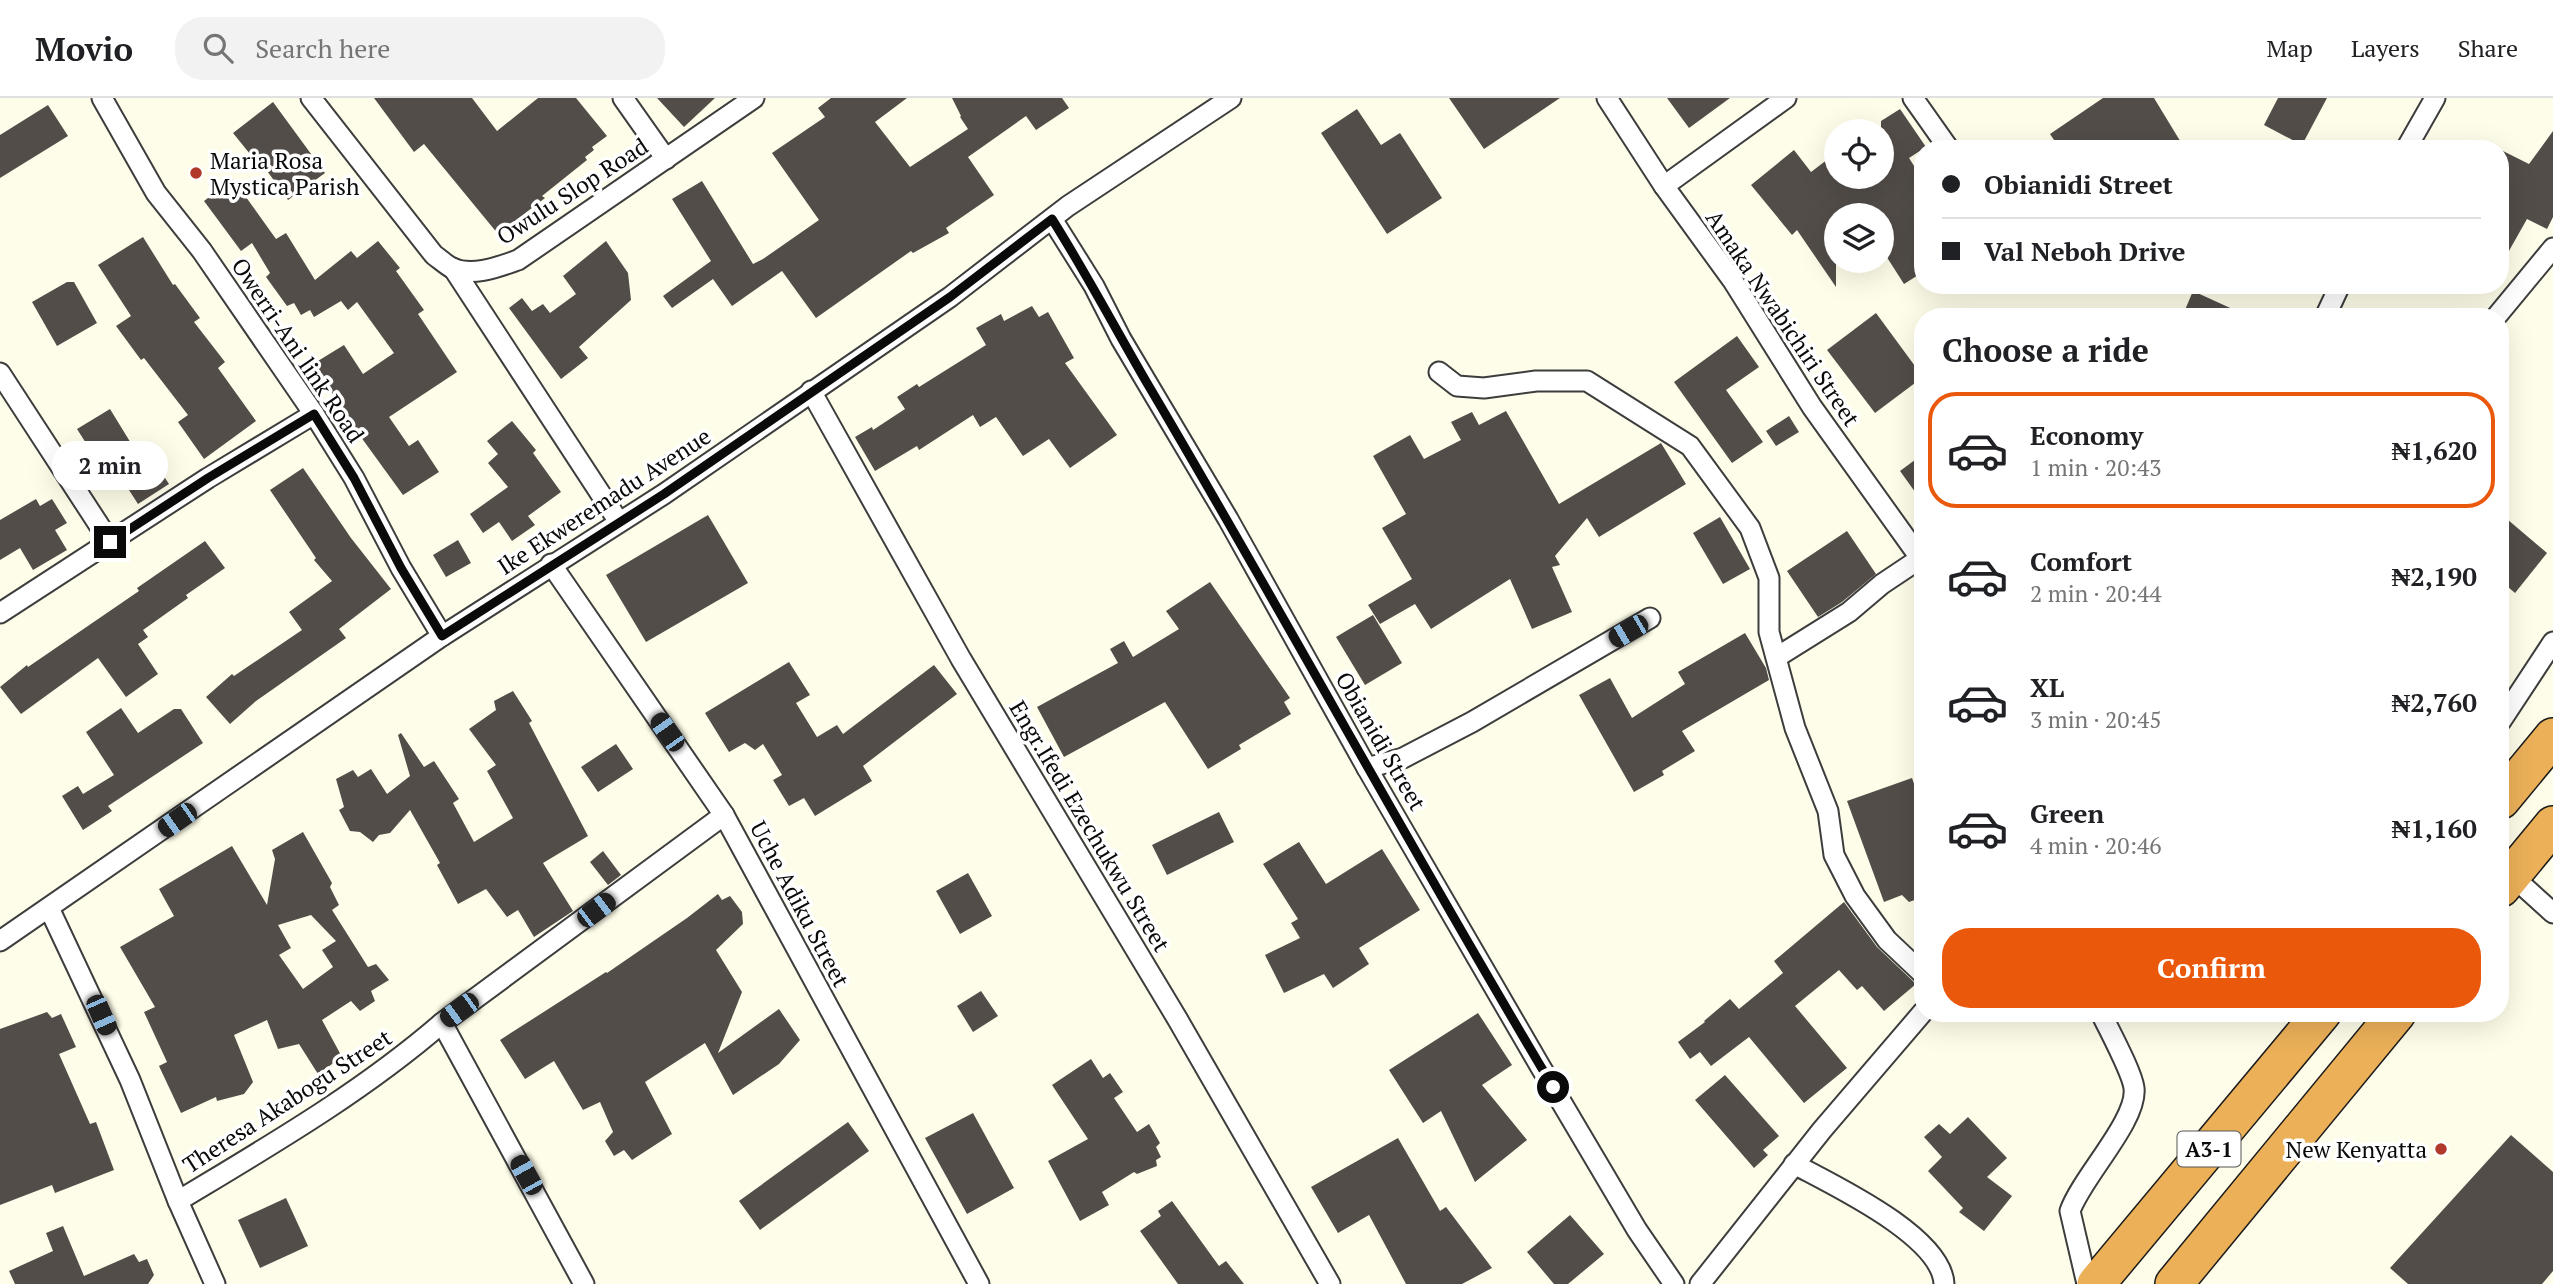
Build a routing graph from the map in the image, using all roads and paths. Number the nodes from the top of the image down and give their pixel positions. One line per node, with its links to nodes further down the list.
1 (102, 98): 21 (street, Owerri-Ani link Road)
2 (311, 98): 16 (street)
3 (623, 98): 12 (street)
4 (754, 98): 12 (street, Owulu Slop Road)
5 (1231, 98): 14 (street, Ike Ekweremadu Avenue)
6 (1607, 98): 13 (street, Amaka Nwabichiri Street)
7 (1786, 98): 13 (street)
8 (1913, 98): 10 (street)
9 (2435, 98): 11 (street)
10 (1943, 140)
11 (2411, 140)
12 (666, 159): 16 (street, Owulu Slop Road)
13 (1664, 186): 24 (street, Amaka Nwabichiri Street)
14 (1052, 219): 20 (street, Ike Ekweremadu Avenue); 34 (street, Obianidi Street)
15 (2553, 248): 17 (street)
16 (453, 268): 22 (street)
17 (2503, 308)
18 (1439, 372): 31 (street)
19 (0, 373): 23 (street)
20 (811, 391): 22 (street, Ike Ekweremadu Avenue); 54 (street, Engr.Ifedi Ezechukwu Street)
21 (314, 414): 23 (street); 29 (street, Owerri-Ani link Road)
22 (619, 522): 25 (street, Ike Ekweremadu Avenue)
23 (110, 542): 27 (street)
24 (1914, 549)
25 (551, 564): 29 (street, Ike Ekweremadu Avenue); 36 (street, Uche Adiku Street)
26 (1914, 565): 31 (street)
27 (0, 613)
28 (1650, 618): 34 (street)
29 (442, 636): 40 (street, Ike Ekweremadu Avenue)
30 (2553, 642): 32 (street)
31 (1777, 657): 43 (street)
32 (2509, 709)
33 (2553, 737): 35 (highway)
34 (1367, 768): 55 (street, Obianidi Street)
35 (2509, 790)
36 (724, 815): 48 (street, Theresa Akabogu Street); 53 (street, Uche Adiku Street)
37 (2553, 825): 38 (highway)
38 (2509, 877)
39 (2509, 883): 41 (street)
40 (49, 908): 42 (street, Ike Ekweremadu Avenue); 50 (street)
41 (2553, 913)
42 (0, 941)
43 (1914, 965)
44 (1915, 1022): 49 (street)
45 (2105, 1022): 58 (street)
46 (2314, 1022): 59 (highway, A3-1)
47 (2390, 1022): 60 (highway, A3-1)
48 (442, 1023): 50 (street, Theresa Akabogu Street); 52 (street)
49 (1794, 1164): 56 (street); 57 (street)
50 (178, 1201): 51 (street)
51 (215, 1284)
52 (584, 1284)
53 (979, 1284)
54 (1330, 1284)
55 (1674, 1284)
56 (1700, 1284)
57 (1944, 1284)
58 (2087, 1284)
59 (2096, 1284)
60 (2174, 1284)

